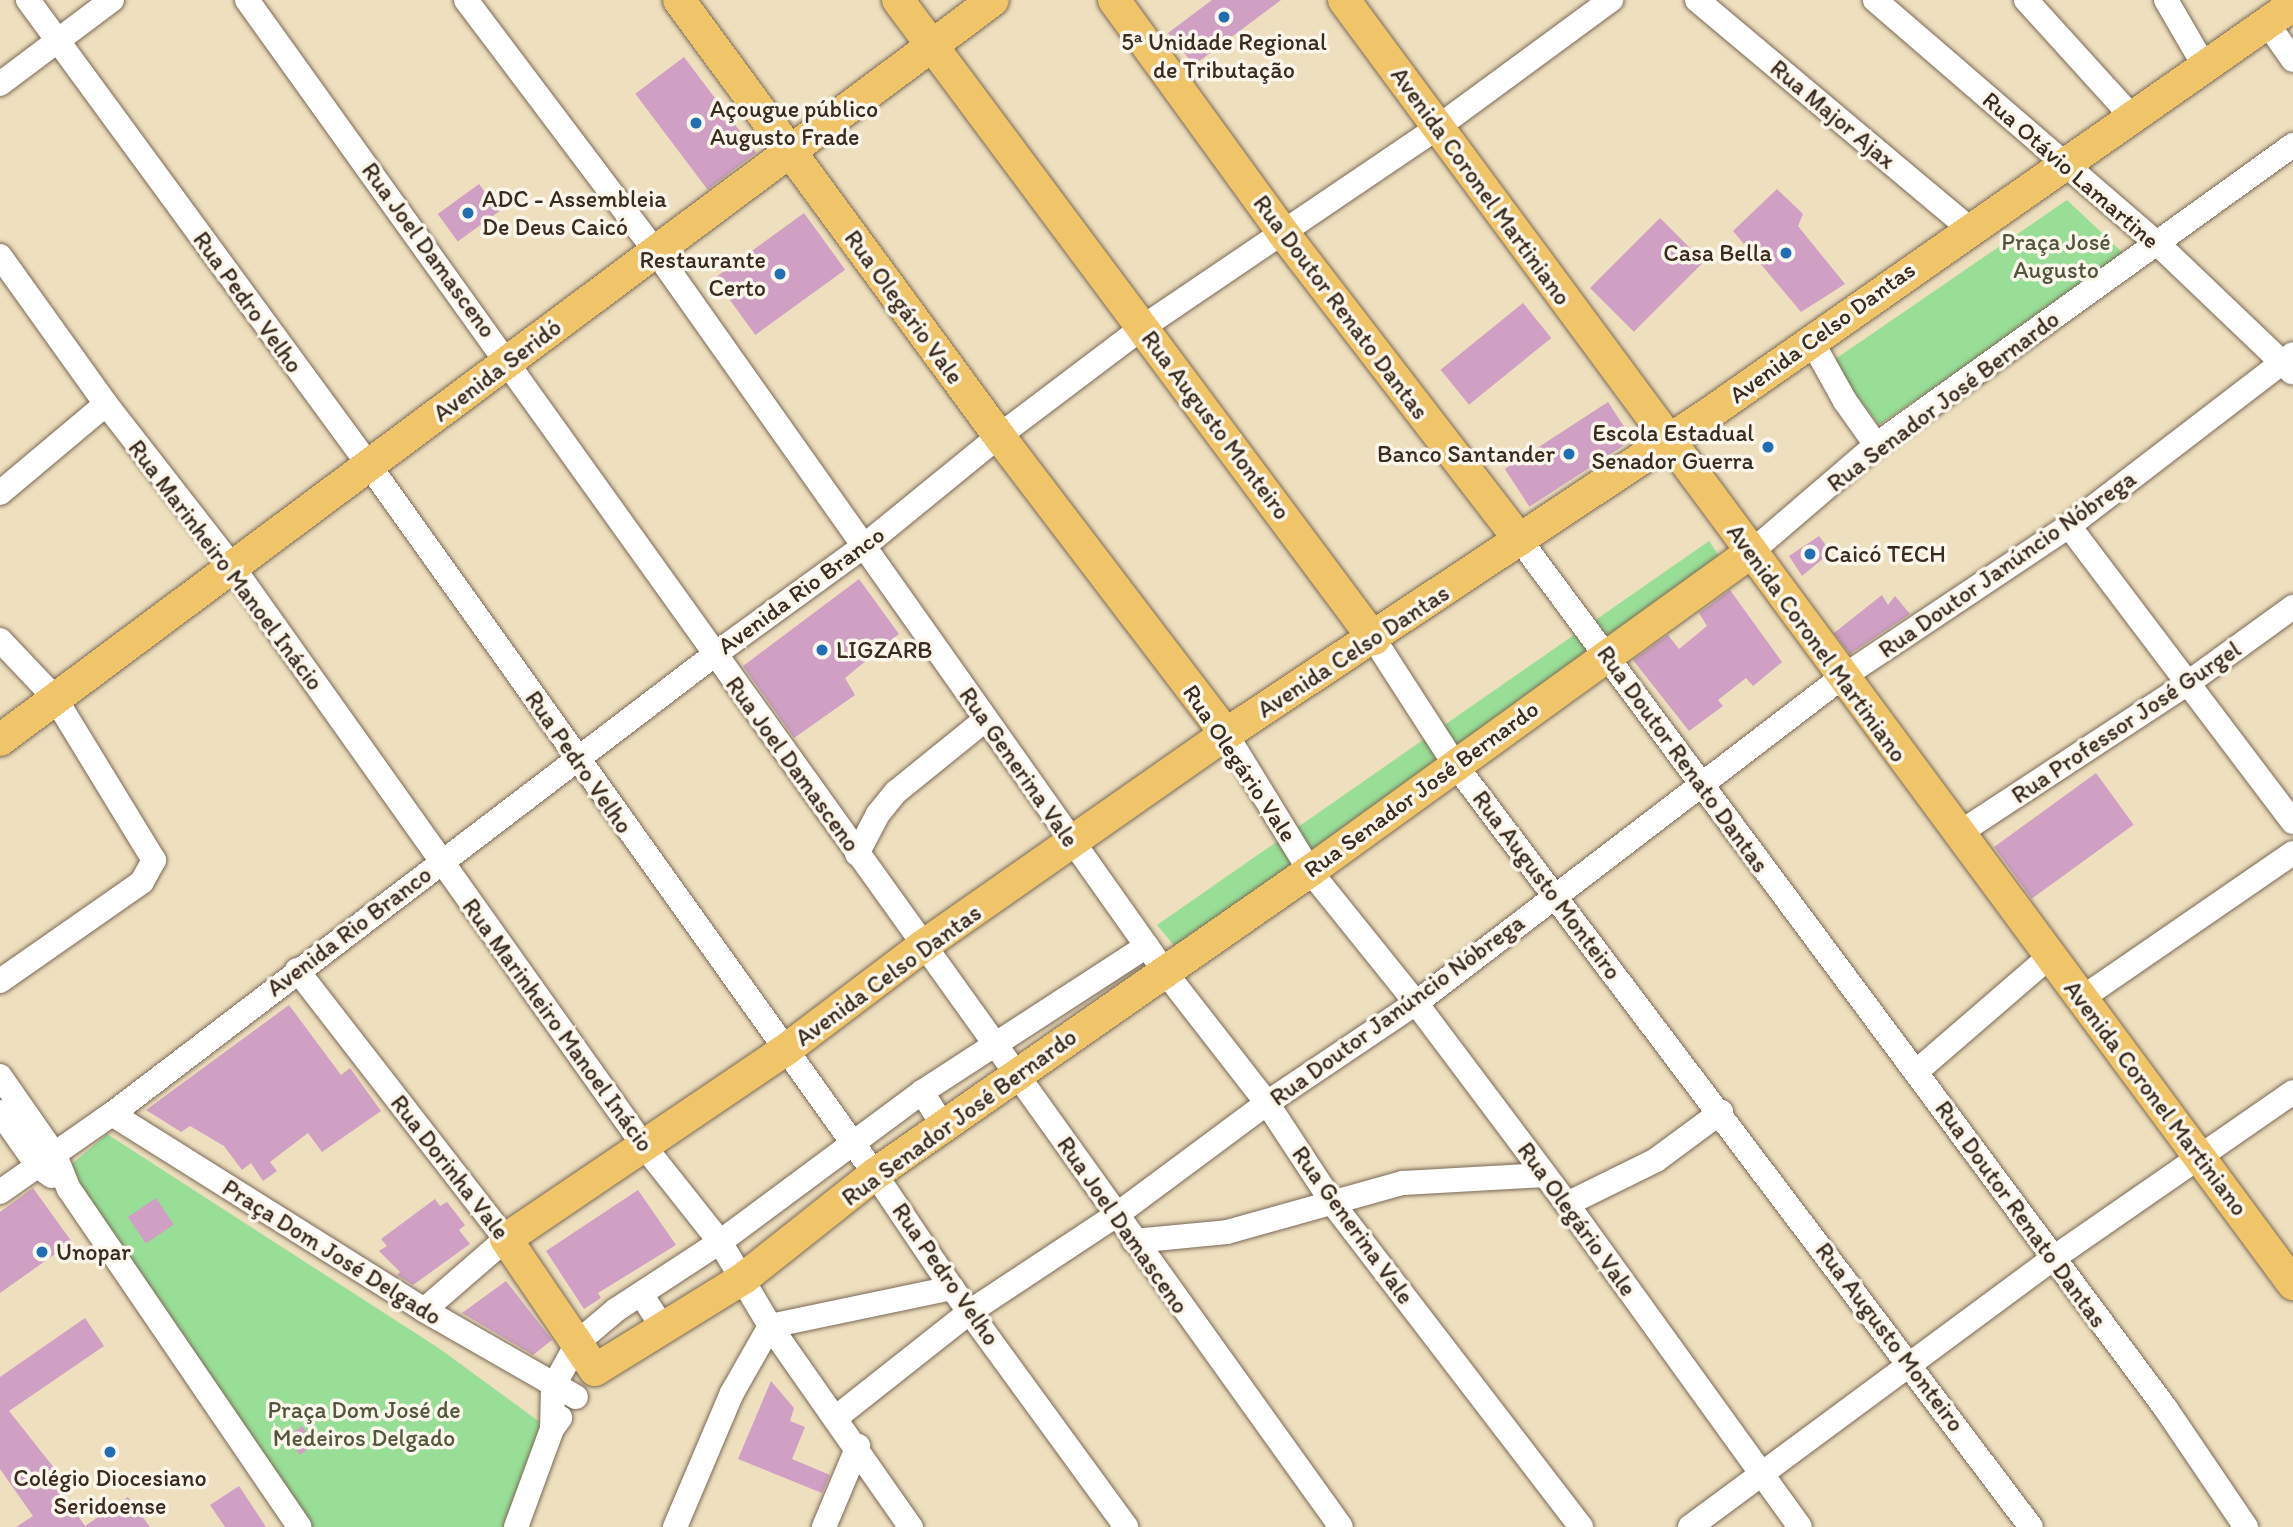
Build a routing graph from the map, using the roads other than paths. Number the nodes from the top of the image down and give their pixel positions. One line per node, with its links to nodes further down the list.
1 (28, 0): 17 (street, Rua Pedro Velho)
2 (112, 0): 17 (street)
3 (247, 0): 34 (street, Rua Joel Damasceno)
4 (466, 0): 30 (street, Rua Generina Vale)
5 (679, 0): 25 (main road, Rua Olegário Vale)
6 (898, 0): 18 (main road, Rua Augusto Monteiro)
7 (993, 0): 18 (main road, Avenida Seridó)
8 (1114, 0): 28 (main road, Rua Doutor Renato Dantas)
9 (1343, 0): 23 (main road, Avenida Coronel Martiniano)
10 (1611, 0): 23 (street, Avenida Rio Branco)
11 (1697, 0): 27 (street, Rua Major Ajax)
12 (1875, 0): 26 (street, Rua Otávio Lamartine)
13 (2026, 0): 22 (street)
14 (2166, 0): 20 (street)
15 (2293, 5): 16 (main road, Avenida Celso Dantas)
16 (2267, 23): 19 (street); 20 (main road, Avenida Celso Dantas)
17 (56, 42): 21 (street); 40 (street, Rua Pedro Velho)
18 (932, 47): 25 (main road, Avenida Seridó); 32 (main road, Rua Augusto Monteiro)
19 (2293, 60)
20 (2205, 67): 22 (main road, Avenida Celso Dantas)
21 (0, 83)
22 (2134, 119): 26 (main road, Avenida Celso Dantas)
23 (1438, 127): 28 (street, Avenida Rio Branco); 38 (main road, Avenida Coronel Martiniano)
24 (2293, 145): 29 (street, Rua Senador José Bernardo)
25 (790, 153): 30 (main road, Avenida Seridó); 37 (main road, Rua Olegário Vale)
26 (2066, 165): 27 (main road, Avenida Celso Dantas); 29 (street, Rua Otávio Lamartine)
27 (1969, 228): 33 (main road, Avenida Celso Dantas)
28 (1284, 234): 32 (street, Avenida Rio Branco); 43 (main road, Rua Doutor Renato Dantas)
29 (2157, 243): 35 (street, Rua Otávio Lamartine); 39 (street, Rua Senador José Bernardo)
30 (656, 252): 34 (main road, Avenida Seridó); 44 (street, Rua Generina Vale)
31 (0, 256): 36 (street, Rua Marinheiro Manoel Inácio)
32 (1143, 327): 37 (street, Avenida Rio Branco); 48 (main road, Rua Augusto Monteiro)
33 (1811, 340): 38 (main road, Avenida Celso Dantas); 39 (street)
34 (509, 360): 40 (main road, Avenida Seridó); 50 (street, Rua Joel Damasceno)
35 (2290, 363): 42 (street, Rua Doutor Janúncio Nóbrega)
36 (106, 404): 41 (street); 46 (street, Rua Marinheiro Manoel Inácio)
37 (999, 436): 44 (street, Avenida Rio Branco); 56 (main road, Rua Olegário Vale)
38 (1668, 439): 43 (main road, Avenida Celso Dantas); 45 (main road, Avenida Coronel Martiniano)
39 (1876, 445): 45 (street, Rua Senador José Bernardo)
40 (370, 468): 46 (main road, Avenida Seridó); 58 (street, Rua Pedro Velho)
41 (0, 493)
42 (2069, 526): 52 (street, Rua Doutor Janúncio Nóbrega); 53 (street)
43 (1520, 540): 48 (main road, Avenida Celso Dantas); 51 (street, Rua Doutor Renato Dantas)
44 (864, 546): 50 (street, Avenida Rio Branco); 55 (street, Rua Generina Vale)
45 (1750, 553): 51 (main road, Rua Senador José Bernardo); 52 (main road, Avenida Coronel Martiniano)
46 (232, 566): 54 (main road, Avenida Seridó); 66 (street, Rua Marinheiro Manoel Inácio)
47 (2293, 607): 53 (street, Rua Professor José Gurgel)
48 (1374, 639): 56 (main road, Avenida Celso Dantas); 59 (street, Rua Augusto Monteiro)
49 (0, 640): 54 (street)
50 (714, 655): 58 (street, Avenida Rio Branco); 65 (street, Rua Joel Damasceno)
51 (1607, 655): 59 (main road, Rua Senador José Bernardo); 60 (street, Rua Doutor Renato Dantas)
52 (1841, 678): 60 (street, Rua Doutor Janúncio Nóbrega); 62 (main road, Avenida Coronel Martiniano)
53 (2188, 683): 61 (street); 62 (street, Rua Professor José Gurgel)
54 (55, 698): 57 (main road, Avenida Seridó); 74 (street)
55 (986, 719): 63 (street, Rua Generina Vale); 65 (street)
56 (1226, 734): 63 (main road, Avenida Celso Dantas); 67 (street, Rua Olegário Vale)
57 (0, 740)
58 (578, 761): 66 (street, Avenida Rio Branco); 80 (street, Rua Pedro Velho)
59 (1454, 763): 67 (main road, Rua Senador José Bernardo); 68 (street, Rua Augusto Monteiro)
60 (1703, 787): 68 (street, Rua Doutor Janúncio Nóbrega); 81 (street, Rua Doutor Renato Dantas)
61 (2293, 822)
62 (1958, 834): 71 (main road, Avenida Coronel Martiniano)
63 (1073, 844): 69 (main road, Avenida Celso Dantas); 70 (street, Rua Generina Vale)
64 (2293, 853): 75 (street)
65 (858, 855): 69 (street, Rua Joel Damasceno)
66 (441, 862): 72 (street, Avenida Rio Branco); 92 (street, Rua Marinheiro Manoel Inácio)
67 (1310, 871): 73 (main road, Rua Senador José Bernardo); 77 (street, Rua Olegário Vale)
68 (1555, 896): 77 (street, Rua Doutor Janúncio Nóbrega); 88 (street, Rua Augusto Monteiro)
69 (923, 946): 79 (street, Rua Joel Damasceno); 80 (main road, Avenida Celso Dantas)
70 (1147, 946): 73 (street, Rua Generina Vale); 76 (street, Rua Senador José Bernardo)
71 (2050, 956): 75 (main road, Avenida Coronel Martiniano); 81 (street)
72 (298, 970): 89 (street, Avenida Rio Branco); 103 (street, Rua Dorinha Vale)
73 (1165, 972): 78 (main road, Rua Senador José Bernardo); 86 (street, Rua Generina Vale)
74 (0, 981)
75 (2082, 998): 93 (main road, Avenida Coronel Martiniano)
76 (1069, 999): 78 (street); 79 (street, Rua Senador José Bernardo)
77 (1416, 1003): 86 (street, Rua Doutor Janúncio Nóbrega); 96 (street, Rua Olegário Vale)
78 (1087, 1025): 83 (main road, Rua Senador José Bernardo)
79 (992, 1045): 83 (street, Rua Joel Damasceno); 84 (street, Rua Senador José Bernardo)
80 (783, 1051): 91 (street, Rua Pedro Velho); 92 (main road, Avenida Celso Dantas)
81 (1917, 1072): 106 (street, Rua Doutor Renato Dantas)
82 (0, 1076): 94 (street)
83 (1014, 1076): 90 (main road, Rua Senador José Bernardo); 101 (street, Rua Joel Damasceno)
84 (922, 1092): 90 (street); 91 (street, Rua Senador José Bernardo)
85 (2293, 1093): 93 (street)
86 (1267, 1104): 100 (street, Rua Generina Vale); 101 (street, Rua Doutor Janúncio Nóbrega)
87 (0, 1112): 94 (street)
88 (1721, 1112): 99 (street); 116 (street, Rua Augusto Monteiro)
89 (112, 1114): 94 (street, Avenida Rio Branco); 111 (street, Praça Dom José Delgado)
90 (943, 1125): 95 (main road, Rua Senador José Bernardo)
91 (851, 1143): 95 (street, Rua Pedro Velho); 98 (street, Rua Senador José Bernardo)
92 (644, 1146): 103 (main road, Avenida Celso Dantas); 105 (street, Rua Marinheiro Manoel Inácio)
93 (2201, 1157): 106 (street); 108 (main road, Avenida Coronel Martiniano)
94 (46, 1160): 97 (street, Avenida Rio Branco); 123 (street)
95 (875, 1174): 102 (main road, Rua Senador José Bernardo); 109 (street, Rua Pedro Velho)
96 (1545, 1175): 99 (street, Rua Olegário Vale); 100 (street)
97 (0, 1192)
98 (788, 1192): 102 (street); 105 (street, Rua Senador José Bernardo)
99 (1567, 1204): 121 (street, Rua Olegário Vale)
100 (1334, 1205): 104 (street); 130 (street, Rua Generina Vale)
101 (1119, 1213): 104 (street, Rua Joel Damasceno); 112 (street, Rua Doutor Janúncio Nóbrega)
102 (813, 1223): 107 (main road, Rua Senador José Bernardo)
103 (506, 1239): 111 (street, Avenida Celso Dantas); 115 (main road, Rua Dorinha Vale)
104 (1134, 1241): 129 (street, Rua Joel Damasceno)
105 (720, 1242): 107 (street, Rua Marinheiro Manoel Inácio); 110 (street, Rua Senador José Bernardo)
106 (2052, 1259): 116 (street); 122 (street, Rua Doutor Renato Dantas)
107 (744, 1278): 113 (street, Rua Marinheiro Manoel Inácio); 114 (main road, Rua Senador José Bernardo)
108 (2293, 1284)
109 (952, 1288): 112 (street, Rua Pedro Velho); 113 (street)
110 (641, 1294): 114 (street); 115 (street, Rua Senador José Bernardo)
111 (424, 1310): 118 (street, Praça Dom José Delgado)
112 (971, 1311): 119 (street, Rua Doutor Janúncio Nóbrega); 128 (street, Rua Pedro Velho)
113 (770, 1326): 119 (street, Rua Marinheiro Manoel Inácio); 125 (street)
114 (663, 1328): 117 (main road, Rua Senador José Bernardo)
115 (578, 1342): 117 (main road, Rua Dorinha Vale); 118 (street, Rua Senador José Bernardo)
116 (1910, 1363): 121 (street); 133 (street, Rua Augusto Monteiro)
117 (595, 1370): 118 (street, Rua Senador José Bernardo)
118 (565, 1392): 124 (street, Rua Senador José Bernardo)
119 (838, 1416): 120 (street, Rua Marinheiro Manoel Inácio)
120 (858, 1447): 126 (street); 127 (street, Rua Marinheiro Manoel Inácio)
121 (1761, 1472): 131 (street); 132 (street, Rua Olegário Vale)
122 (2246, 1525)
123 (300, 1527)
124 (516, 1527)
125 (675, 1527)
126 (824, 1527)
127 (911, 1527)
128 (1126, 1527)
129 (1341, 1527)
130 (1581, 1527)
131 (1690, 1527)
132 (1800, 1527)
133 (2031, 1527)

